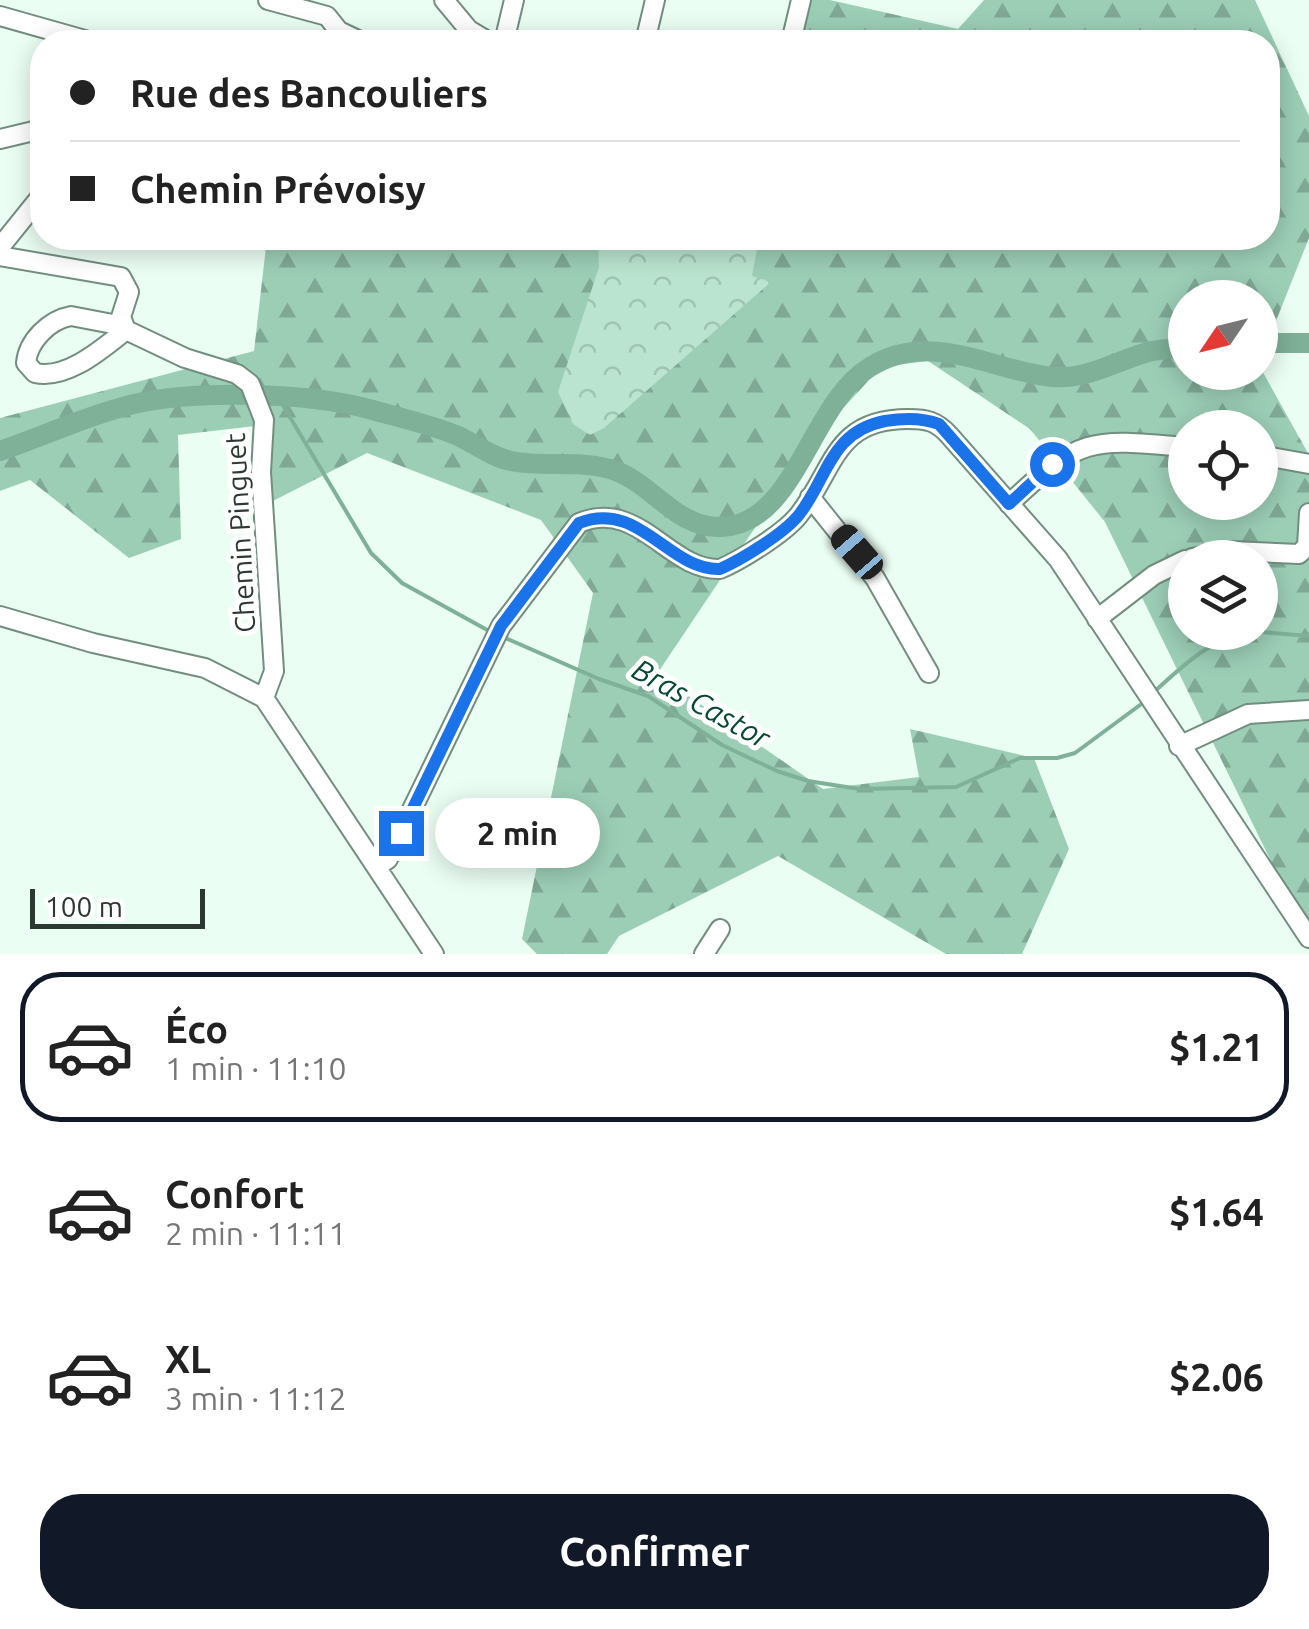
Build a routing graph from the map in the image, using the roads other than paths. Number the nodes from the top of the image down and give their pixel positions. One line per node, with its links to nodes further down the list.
1 (268, 0): 6 (street)
2 (444, 0): 10 (street)
3 (514, 0): 11 (street)
4 (654, 0): 12 (street)
5 (801, 0): 13 (street)
6 (291, 3): 9 (street)
7 (0, 16): 8 (street)
8 (50, 30)
9 (334, 30)
10 (466, 30)
11 (507, 30)
12 (648, 30)
13 (794, 30)
14 (30, 133): 15 (street)
15 (0, 139)
16 (30, 210): 17 (street)
17 (0, 247)
18 (0, 256): 19 (street)
19 (125, 328): 19 (street, Chemin Pinguet); 31 (street, Chemin Pinguet)
20 (1168, 445): 24 (street)
21 (1278, 458): 22 (street)
22 (1309, 464)
23 (810, 497): 24 (street); 30 (street); 34 (street)
24 (1009, 504): 29 (street)
25 (1309, 514): 26 (street)
26 (1278, 553)
27 (1168, 568): 29 (street)
28 (0, 616): 31 (street)
29 (1097, 620): 33 (street)
30 (929, 673)
31 (264, 698): 34 (street)
32 (1309, 710): 33 (street)
33 (1179, 746): 36 (street)
34 (377, 867): 37 (street)
35 (720, 929): 38 (street)
36 (1309, 938)
37 (434, 954)
38 (704, 954)

